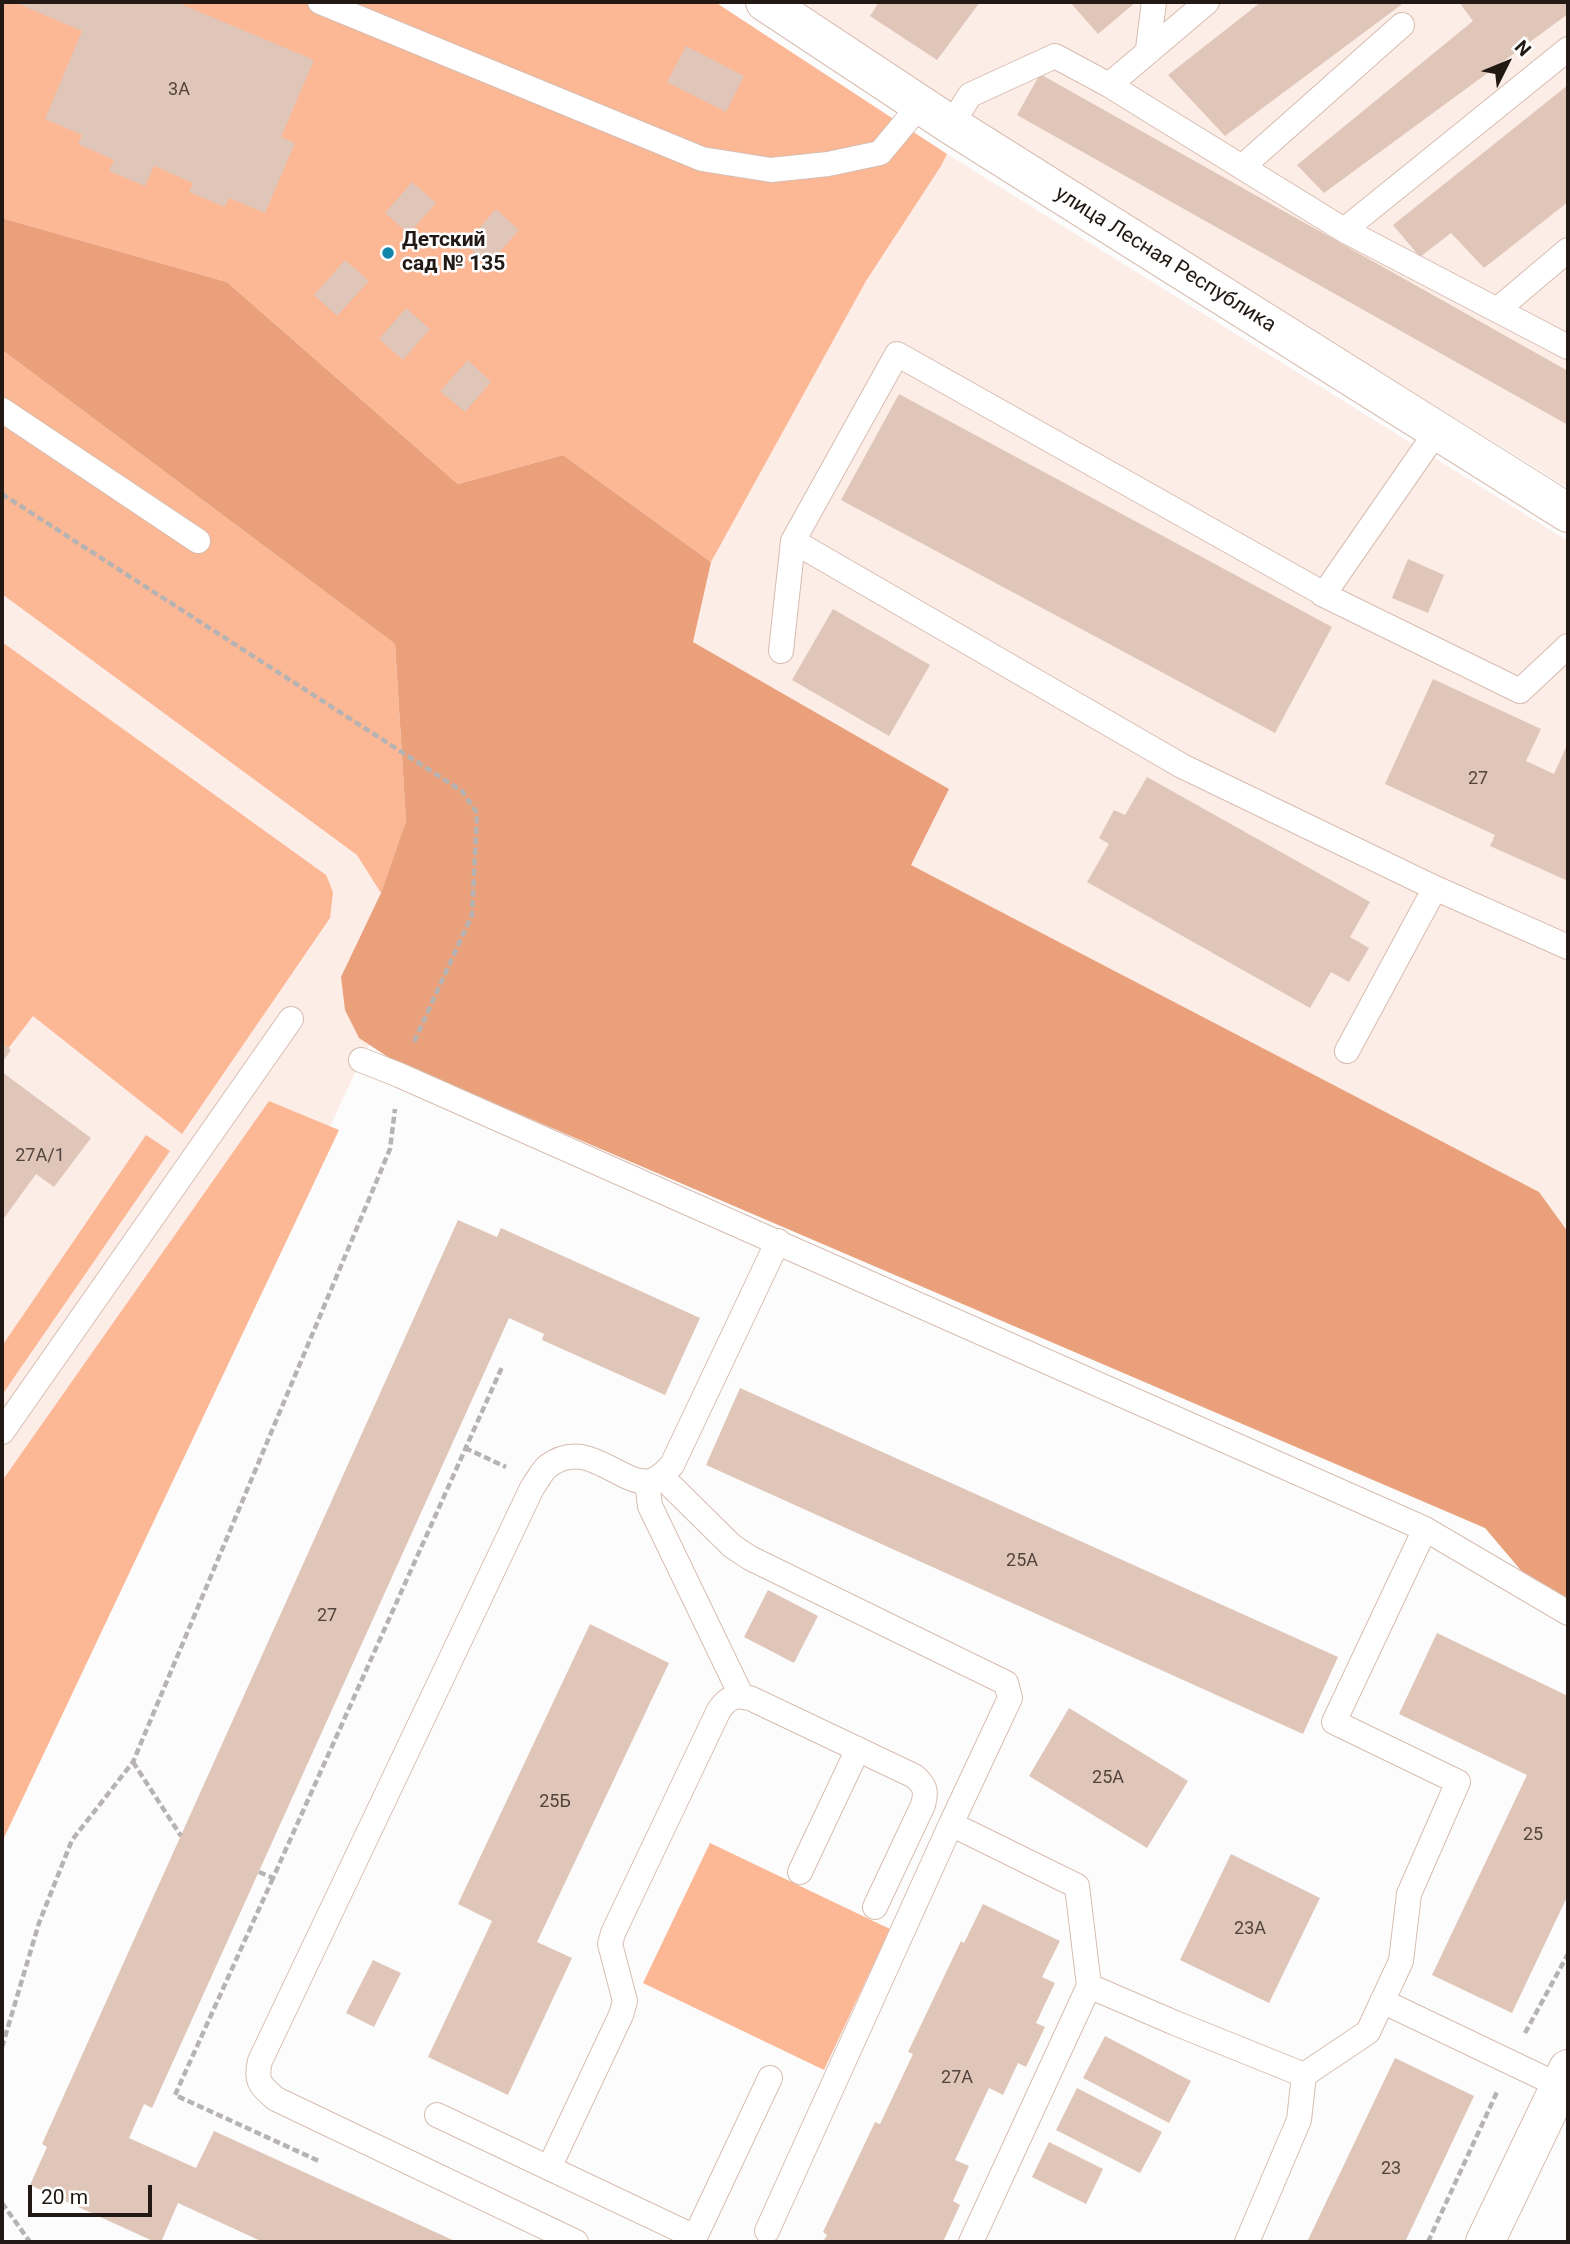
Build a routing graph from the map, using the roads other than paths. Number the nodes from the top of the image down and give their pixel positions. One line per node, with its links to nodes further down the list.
1 (320, 2): 9 (lane)
2 (1154, 2): 7 (lane)
3 (1207, 2): 7 (lane)
4 (768, 3): 9 (street, улица Лесная Республика)
5 (1402, 25): 10 (lane)
6 (1568, 49): 11 (lane)
7 (1149, 50): 8 (lane)
8 (1109, 85): 9 (lane); 10 (lane)
9 (935, 115): 16 (street, улица Лесная Республика)
10 (1242, 167): 11 (lane)
11 (1344, 230): 13 (lane)
12 (1568, 250): 13 (lane)
13 (1497, 310): 14 (lane)
14 (1568, 346)
15 (2, 410): 18 (lane)
16 (1437, 431): 17 (street, улица Лесная Республика); 20 (lane)
17 (1568, 513)
18 (198, 541)
19 (793, 541): 20 (lane); 22 (lane); 23 (lane)
20 (1324, 594): 21 (lane)
21 (1568, 646)
22 (781, 651)
23 (1435, 888): 24 (lane); 26 (lane)
24 (1568, 947)
25 (291, 1019): 29 (lane)
26 (1347, 1051)
27 (361, 1060): 28 (lane)
28 (778, 1241): 30 (lane); 31 (lane)
29 (2, 1433)
30 (654, 1479): 33 (lane); 35 (lane); 47 (lane)
31 (1425, 1529): 32 (lane); 39 (lane)
32 (1568, 1613)
33 (741, 1695): 34 (lane); 44 (lane)
34 (858, 1749): 36 (lane); 37 (lane)
35 (951, 1824): 38 (lane); 45 (lane)
36 (800, 1872)
37 (875, 1907)
38 (1089, 1986): 40 (lane); 48 (lane)
39 (1382, 2001): 40 (lane); 41 (lane)
40 (1304, 2075): 49 (lane)
41 (1564, 2077): 50 (street)
42 (770, 2078): 46 (lane)
43 (437, 2115): 44 (lane)
44 (549, 2168): 46 (lane)
45 (767, 2231)
46 (693, 2240)
47 (576, 2242)
48 (971, 2242)
49 (1247, 2242)
50 (1487, 2242)

